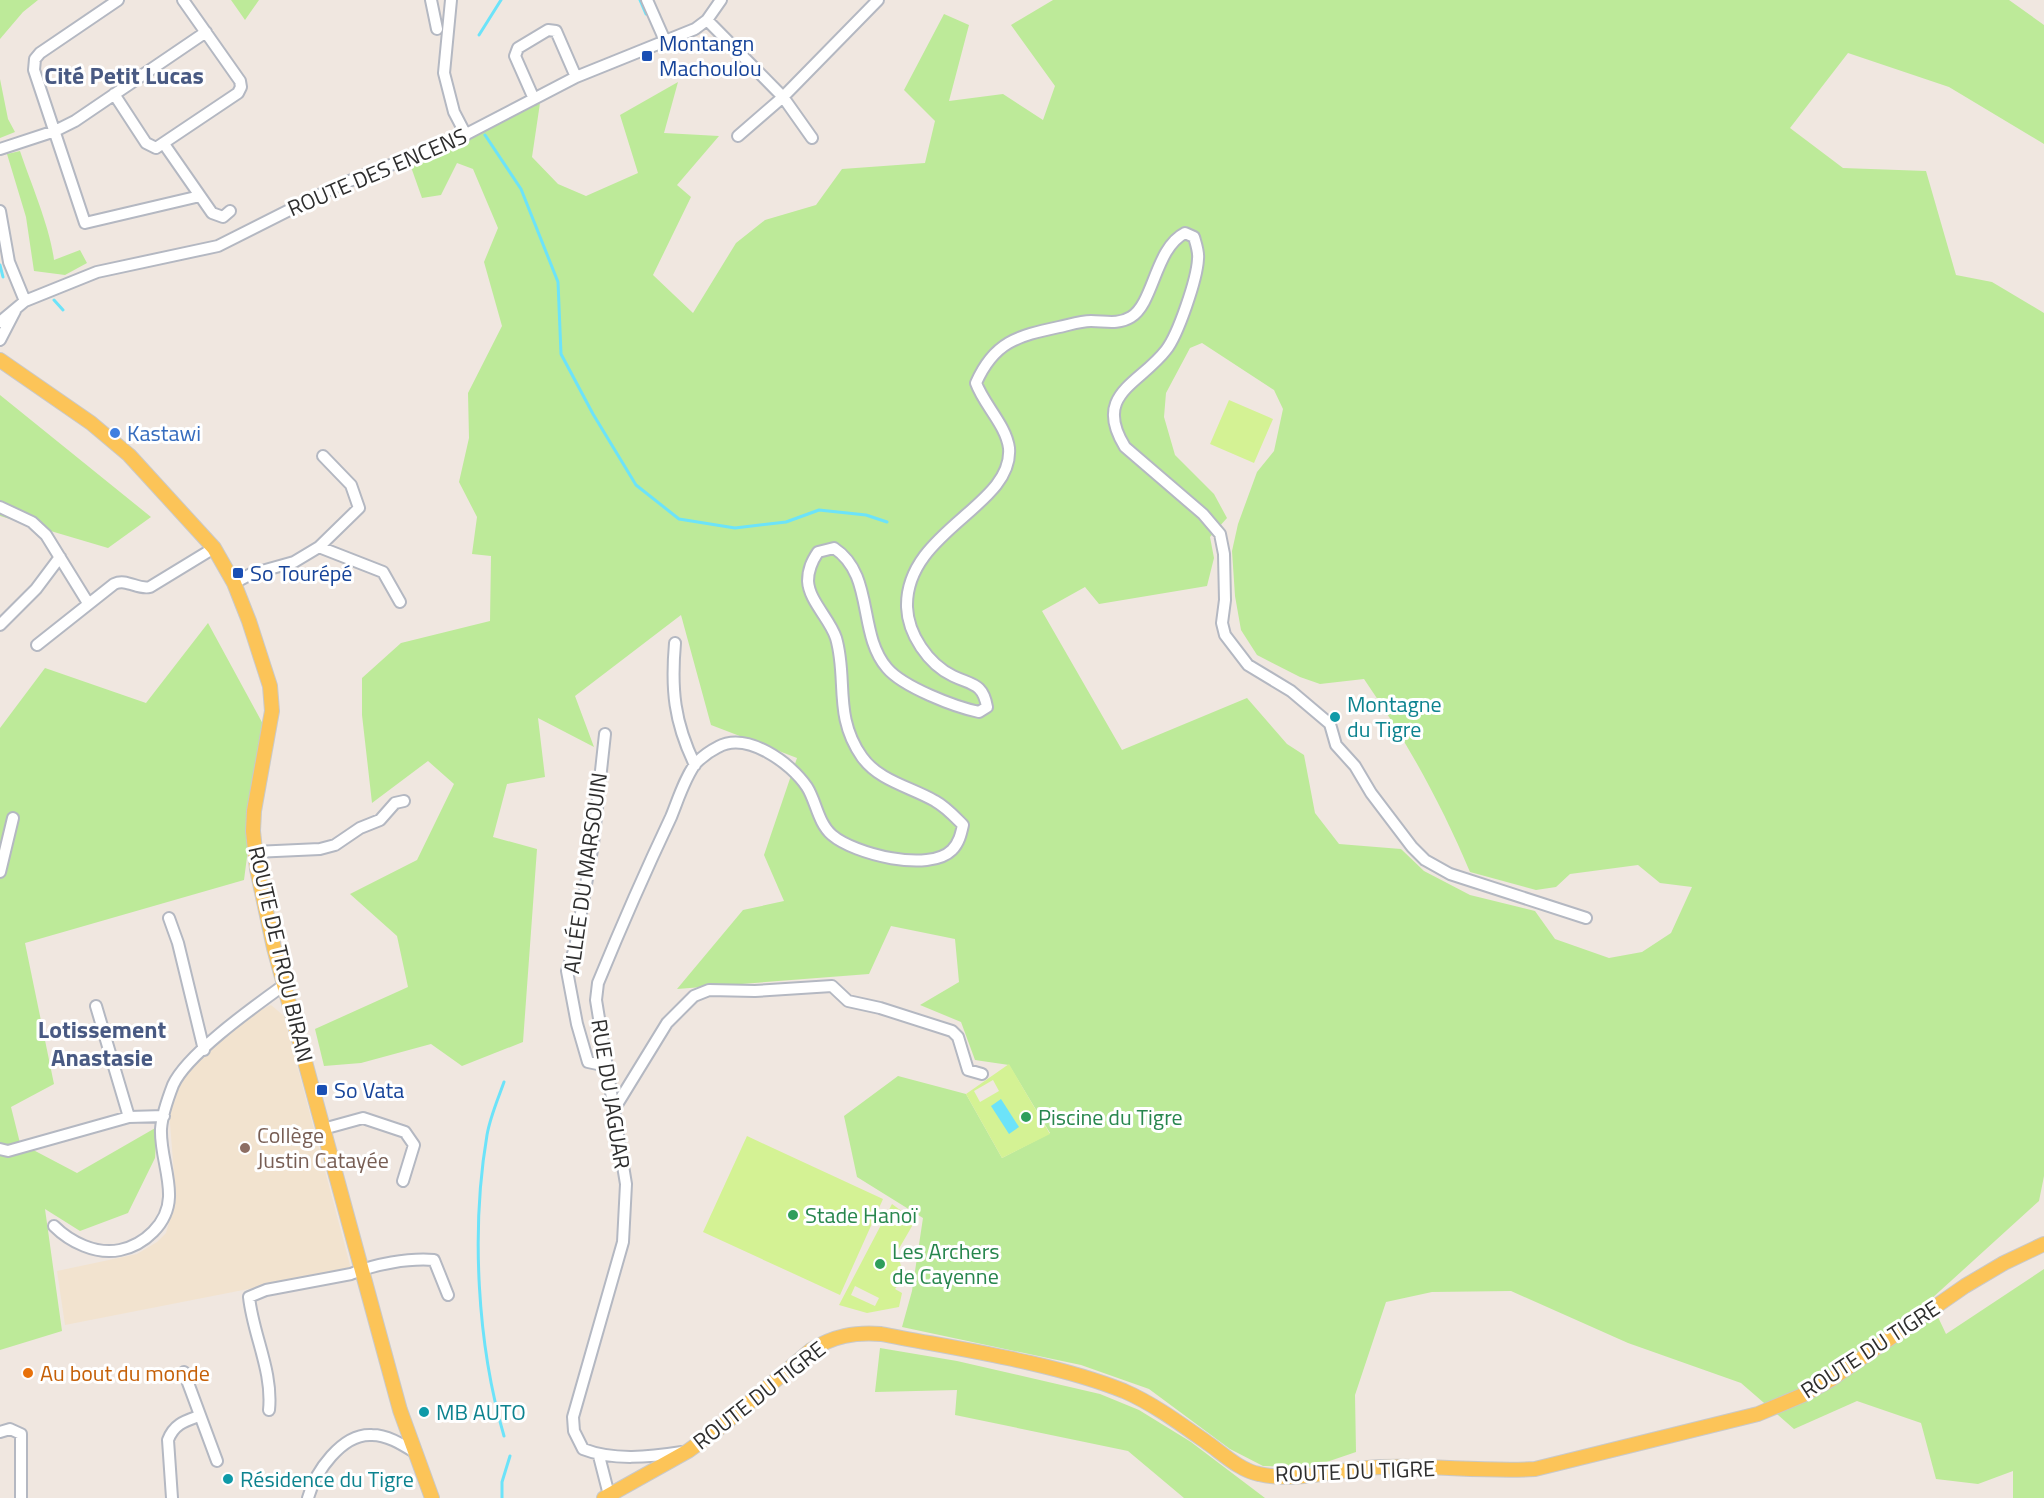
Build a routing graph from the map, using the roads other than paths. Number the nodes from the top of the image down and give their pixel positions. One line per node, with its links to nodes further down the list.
1 (118, 0): 16 (street)
2 (183, 0): 10 (street)
3 (647, 0): 11 (street)
4 (721, 0): 8 (street, ROUTE DES ENCENS)
5 (878, 0): 14 (street)
6 (451, 1): 7 (street); 17 (street)
7 (431, 2): 9 (street)
8 (707, 20): 11 (street, ROUTE DES ENCENS); 14 (street)
9 (437, 29)
10 (206, 33): 13 (street); 20 (street)
11 (666, 43): 12 (street, ROUTE DES ENCENS)
12 (576, 77): 15 (street, ROUTE DES ENCENS); 15 (street)
13 (114, 94): 16 (street); 20 (street)
14 (783, 98): 18 (street); 19 (street)
15 (534, 99): 17 (street, ROUTE DES ENCENS)
16 (55, 131): 21 (street); 22 (street)
17 (466, 135): 25 (street, ROUTE DES ENCENS)
18 (738, 136)
19 (812, 138)
20 (164, 144): 22 (street)
21 (0, 149)
22 (200, 196): 23 (street)
23 (230, 211)
24 (0, 212): 25 (street)
25 (20, 304): 26 (street, ROUTE DES ENCENS); 27 (street)
26 (0, 322)
27 (0, 340)
28 (0, 360): 32 (main road, ROUTE DE TROU BIRAN)
29 (323, 456): 31 (street)
30 (0, 507): 33 (street)
31 (319, 547): 34 (street); 35 (street)
32 (214, 548): 34 (main road, ROUTE DE TROU BIRAN); 36 (street)
33 (60, 557): 36 (street); 37 (street)
34 (234, 583): 44 (main road, ROUTE DE TROU BIRAN)
35 (400, 602)
36 (88, 603): 39 (street)
37 (0, 625)
38 (675, 643): 41 (street)
39 (37, 645)
40 (605, 734): 51 (street, ALLÉE DU MARSOUIN)
41 (695, 765): 47 (street, RUE DU JAGUAR); 51 (street, RUE DU JAGUAR)
42 (404, 801): 44 (street)
43 (14, 818): 45 (street)
44 (254, 852): 48 (main road, ROUTE DE TROU BIRAN)
45 (0, 872)
46 (169, 918): 50 (street)
47 (1587, 918)
48 (284, 985): 50 (street); 56 (main road, ROUTE DE TROU BIRAN)
49 (96, 1006): 55 (street)
50 (204, 1050): 54 (street)
51 (607, 1066): 53 (street, RUE DU JAGUAR)
52 (982, 1074): 53 (street)
53 (613, 1111): 71 (street, RUE DU JAGUAR)
54 (164, 1116): 55 (street); 59 (street)
55 (129, 1117): 57 (street)
56 (323, 1129): 58 (street); 62 (main road, ROUTE DE TROU BIRAN)
57 (0, 1149)
58 (403, 1180)
59 (54, 1226)
60 (2044, 1235): 63 (main road, ROUTE DU TIGRE)
61 (2044, 1244): 63 (main road, ROUTE DU TIGRE)
62 (362, 1270): 64 (street); 66 (street); 70 (main road, ROUTE DE TROU BIRAN)
63 (1965, 1286): 69 (main road, ROUTE DU TIGRE)
64 (448, 1295)
65 (184, 1372): 67 (street)
66 (269, 1410)
67 (199, 1416): 73 (street); 77 (street)
68 (0, 1432): 76 (street)
69 (688, 1450): 72 (street); 74 (main road, ROUTE DU TIGRE)
70 (416, 1453): 78 (street); 79 (main road, ROUTE DE TROU BIRAN)
71 (599, 1456): 72 (street); 75 (street)
72 (635, 1456): 74 (street)
73 (217, 1461)
74 (642, 1476): 75 (main road, ROUTE DU TIGRE)
75 (606, 1497)
76 (21, 1498)
77 (172, 1498)
78 (308, 1498)
79 (432, 1498)

